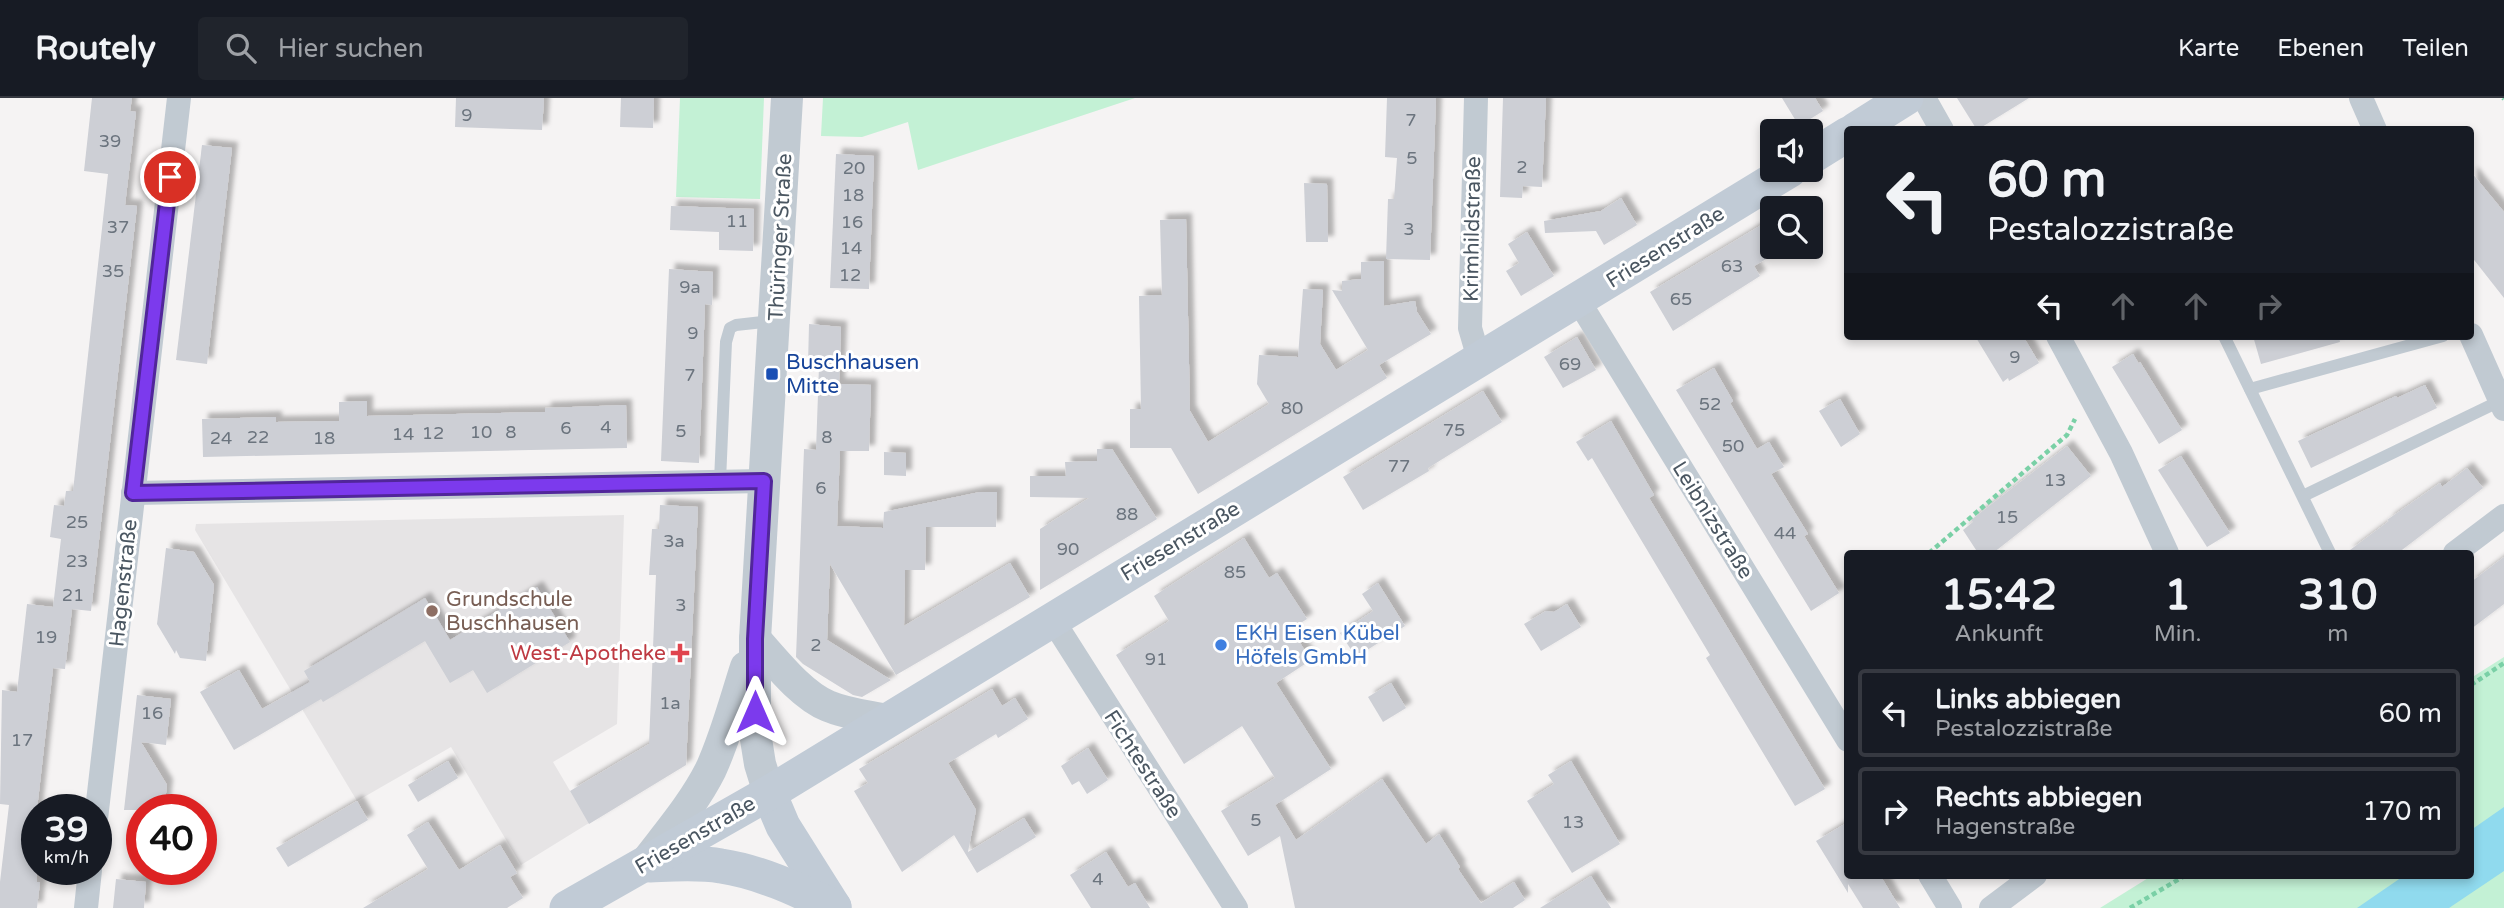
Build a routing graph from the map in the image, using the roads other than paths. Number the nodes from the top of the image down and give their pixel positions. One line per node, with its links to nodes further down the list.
1 (179, 98): 24 (street, Hagenstraße)
2 (787, 98): 14 (street, Thüringer Straße)
3 (1476, 98): 19 (street, Krimhildstraße)
4 (1906, 98): 7 (main road)
5 (1924, 98): 8 (street)
6 (2361, 98): 9 (street)
7 (1862, 126)
8 (1940, 126)
9 (2373, 126)
10 (1844, 136): 11 (main road)
11 (1823, 150)
12 (1770, 182): 13 (main road, Friesenstraße)
13 (1578, 300): 19 (main road, Friesenstraße); 33 (street, Leibnizstraße)
14 (775, 321): 22 (lane); 23 (street, Thüringer Straße)
15 (2060, 340): 27 (street)
16 (2226, 340): 20 (lane)
17 (2428, 340): 20 (lane)
18 (2473, 340): 21 (street)
19 (1479, 359): 30 (main road, Friesenstraße)
20 (2250, 389): 25 (lane)
21 (2502, 405): 25 (lane)
22 (720, 481): 23 (street); 24 (street)
23 (764, 481): 31 (street, Thüringer Straße)
24 (133, 493): 35 (street, Hagenstraße)
25 (2303, 496): 28 (lane)
26 (2504, 516): 29 (street)
27 (2166, 550)
28 (2329, 550)
29 (2459, 550)
30 (1052, 619): 32 (main road, Friesenstraße); 43 (street, Fichtestraße)
31 (755, 639): 32 (street); 34 (street, Thüringer Straße); 36 (street)
32 (887, 720): 34 (main road, Friesenstraße)
33 (1844, 733)
34 (769, 793): 36 (main road, Friesenstraße); 40 (main road)
35 (99, 794)
36 (643, 865): 40 (main road); 42 (main road, Friesenstraße)
37 (1932, 879): 44 (street)
38 (2030, 879): 45 (street)
39 (88, 885): 41 (street)
40 (835, 907)
41 (86, 908)
42 (567, 908)
43 (1236, 908)
44 (1950, 908)
45 (1991, 908)

